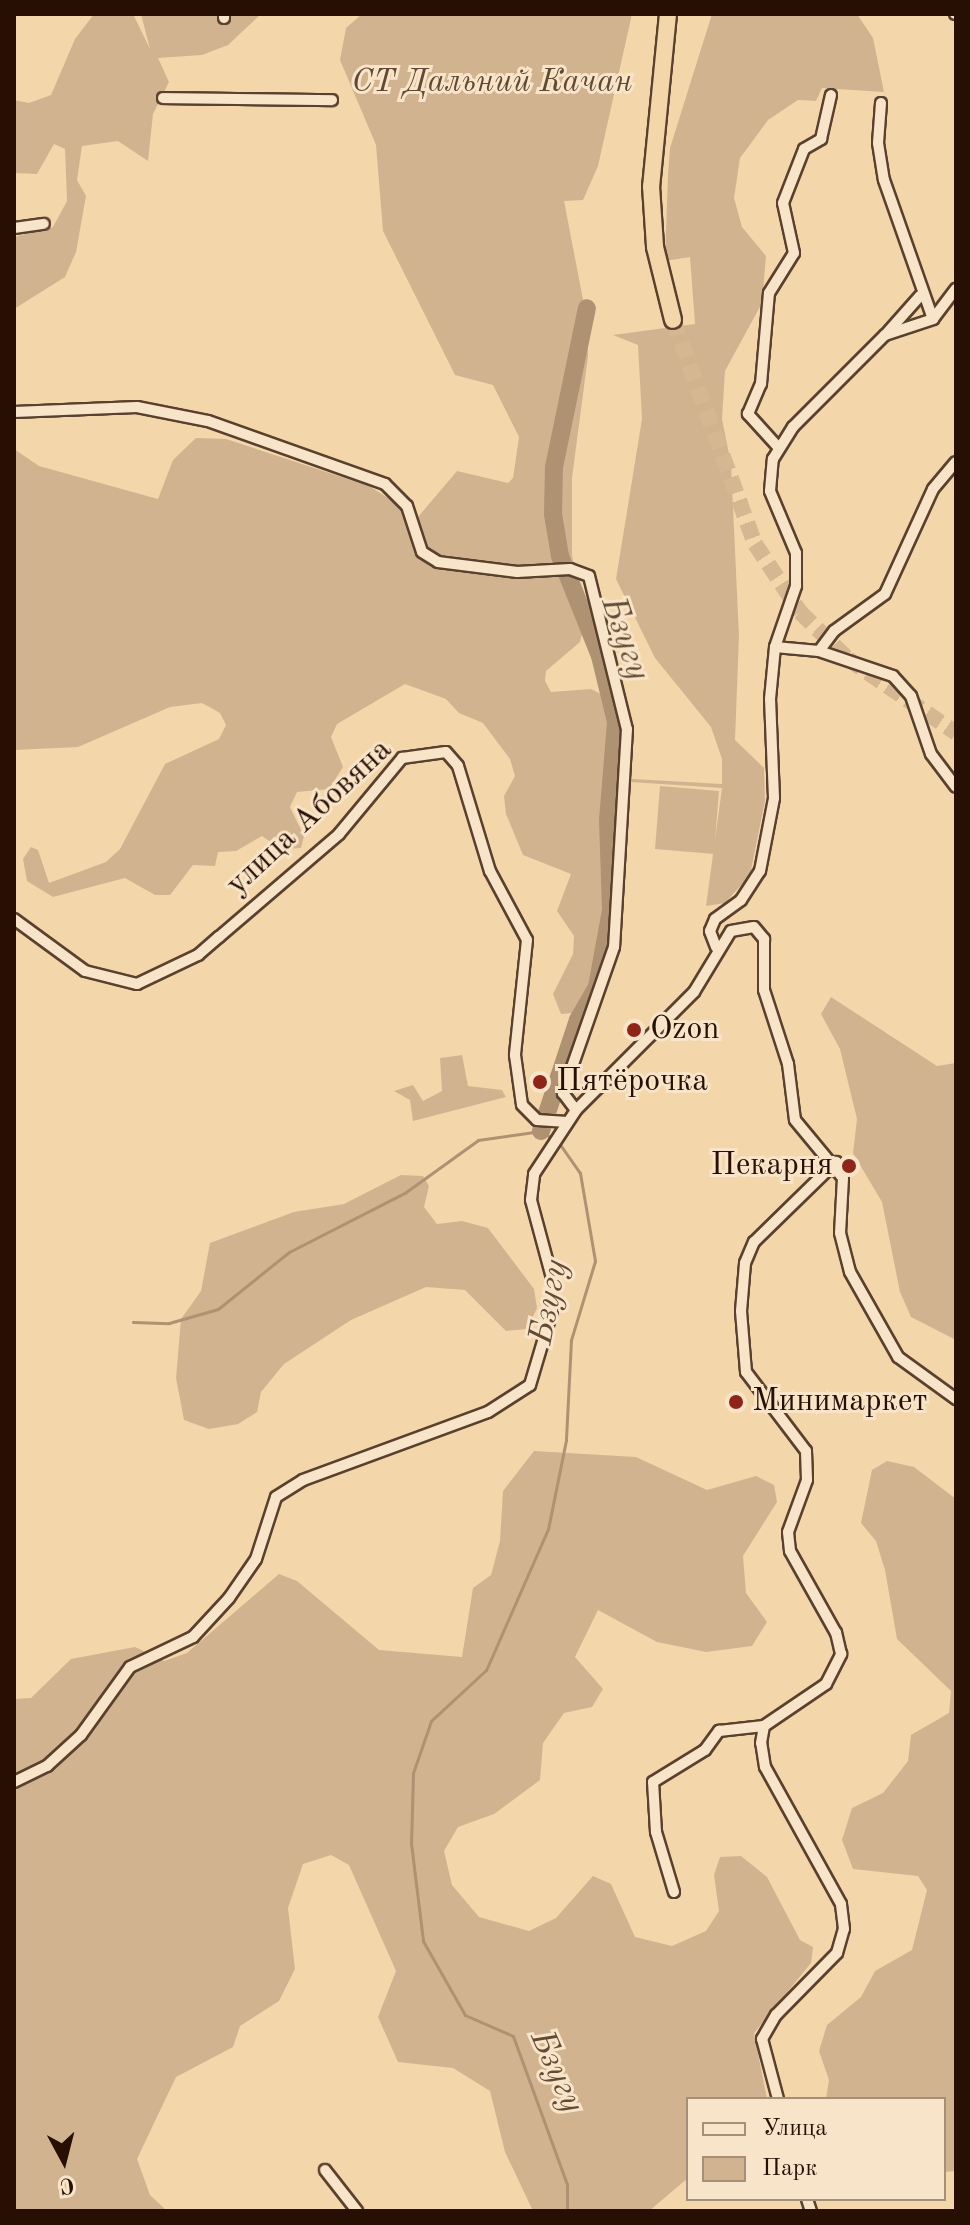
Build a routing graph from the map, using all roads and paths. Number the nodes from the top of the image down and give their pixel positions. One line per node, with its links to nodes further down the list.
1 (668, 14): 12 (highway)
2 (831, 95): 15 (street)
3 (163, 98): 4 (street)
4 (332, 100)
5 (881, 103): 9 (street)
6 (44, 224): 7 (street)
7 (14, 228)
8 (956, 289): 10 (street)
9 (920, 296): 11 (street); 13 (street)
10 (954, 301): 11 (street)
11 (933, 319): 13 (street)
12 (673, 320)
13 (885, 335): 15 (street)
14 (14, 412): 22 (street)
15 (778, 447): 17 (street)
16 (956, 462): 18 (street)
17 (775, 647): 18 (street); 21 (street)
18 (819, 651): 19 (street)
19 (956, 787)
20 (14, 919): 23 (street, улица Абовяна)
21 (716, 947): 22 (street); 24 (street)
22 (576, 1110): 23 (street)
23 (567, 1122): 27 (street)
24 (836, 1162): 25 (street); 26 (street)
25 (956, 1399)
26 (764, 1726): 28 (street); 29 (street)
27 (14, 1782)
28 (674, 1892)
29 (777, 2097)
30 (325, 2170): 31 (street)
31 (357, 2211)

